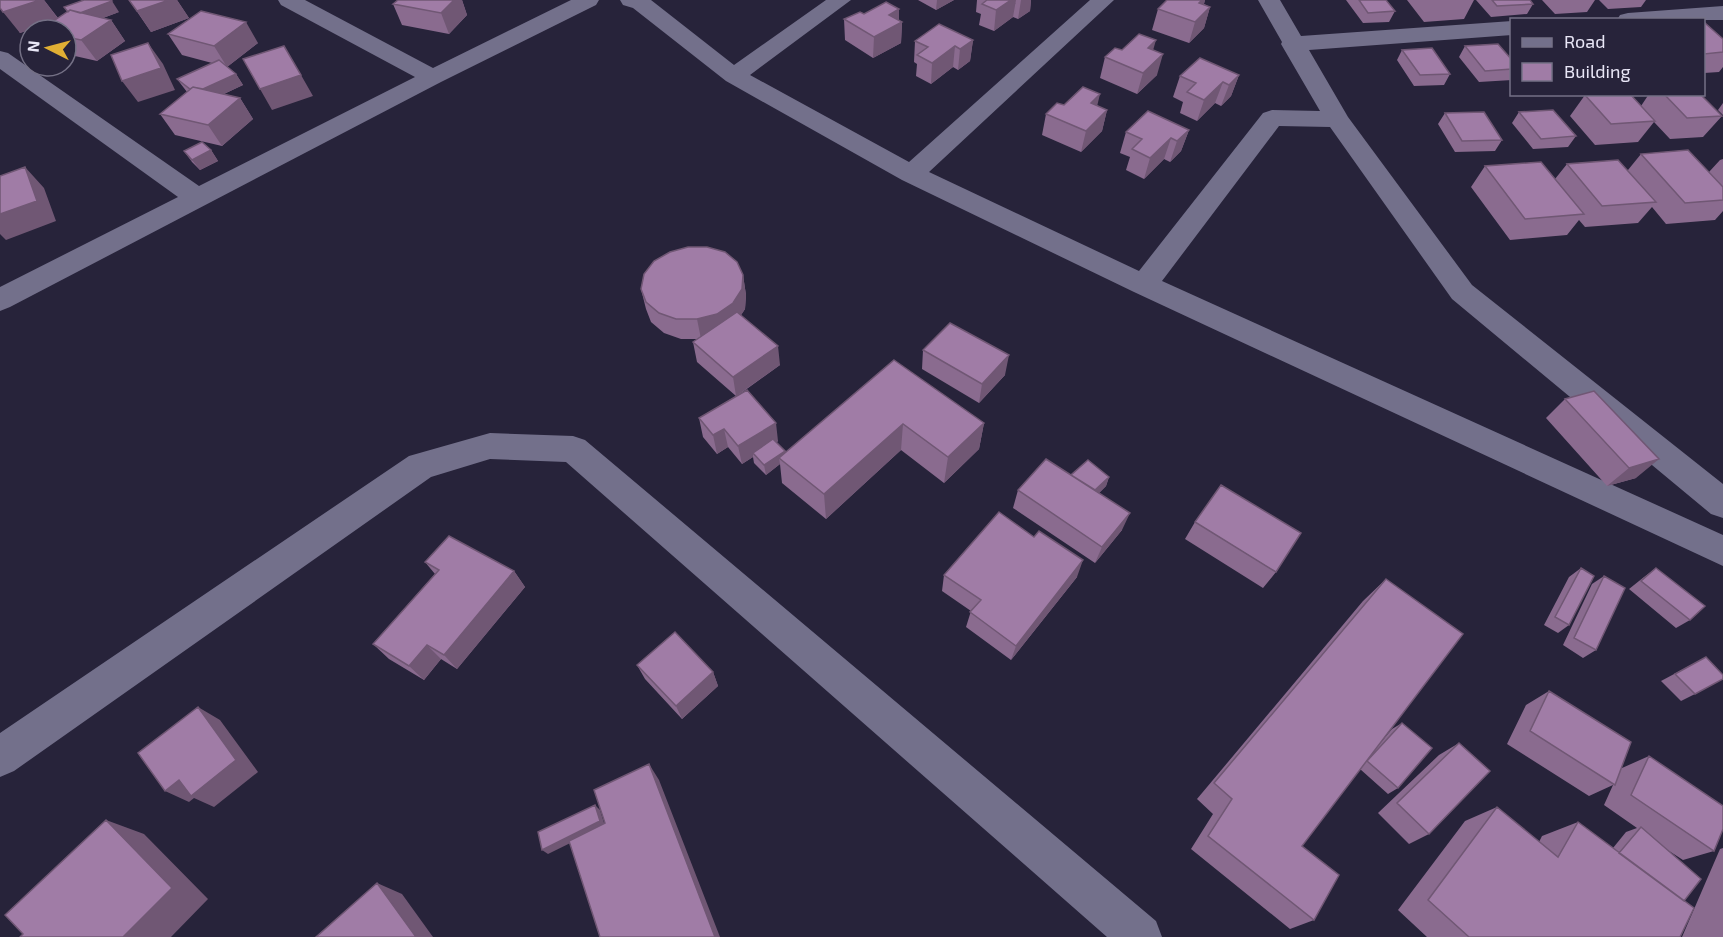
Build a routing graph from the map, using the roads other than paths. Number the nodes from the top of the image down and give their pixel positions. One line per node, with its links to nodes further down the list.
1 (289, 0): 13 (street)
2 (588, 0): 13 (street)
3 (631, 0): 12 (street)
4 (840, 0): 12 (street)
5 (1103, 0): 15 (street)
6 (1269, 0): 10 (street)
7 (1723, 13): 8 (street)
8 (1655, 18)
9 (1510, 28): 10 (street)
10 (1292, 44): 14 (street)
11 (0, 58): 16 (street)
12 (734, 76): 15 (street)
13 (433, 77): 16 (street)
14 (1337, 119): 17 (street); 19 (street)
15 (911, 174): 17 (street)
16 (197, 198): 18 (street)
17 (1144, 285): 20 (street)
18 (0, 300)
19 (1723, 504)
20 (1723, 551)
21 (0, 757): 22 (street)
22 (1140, 937)

